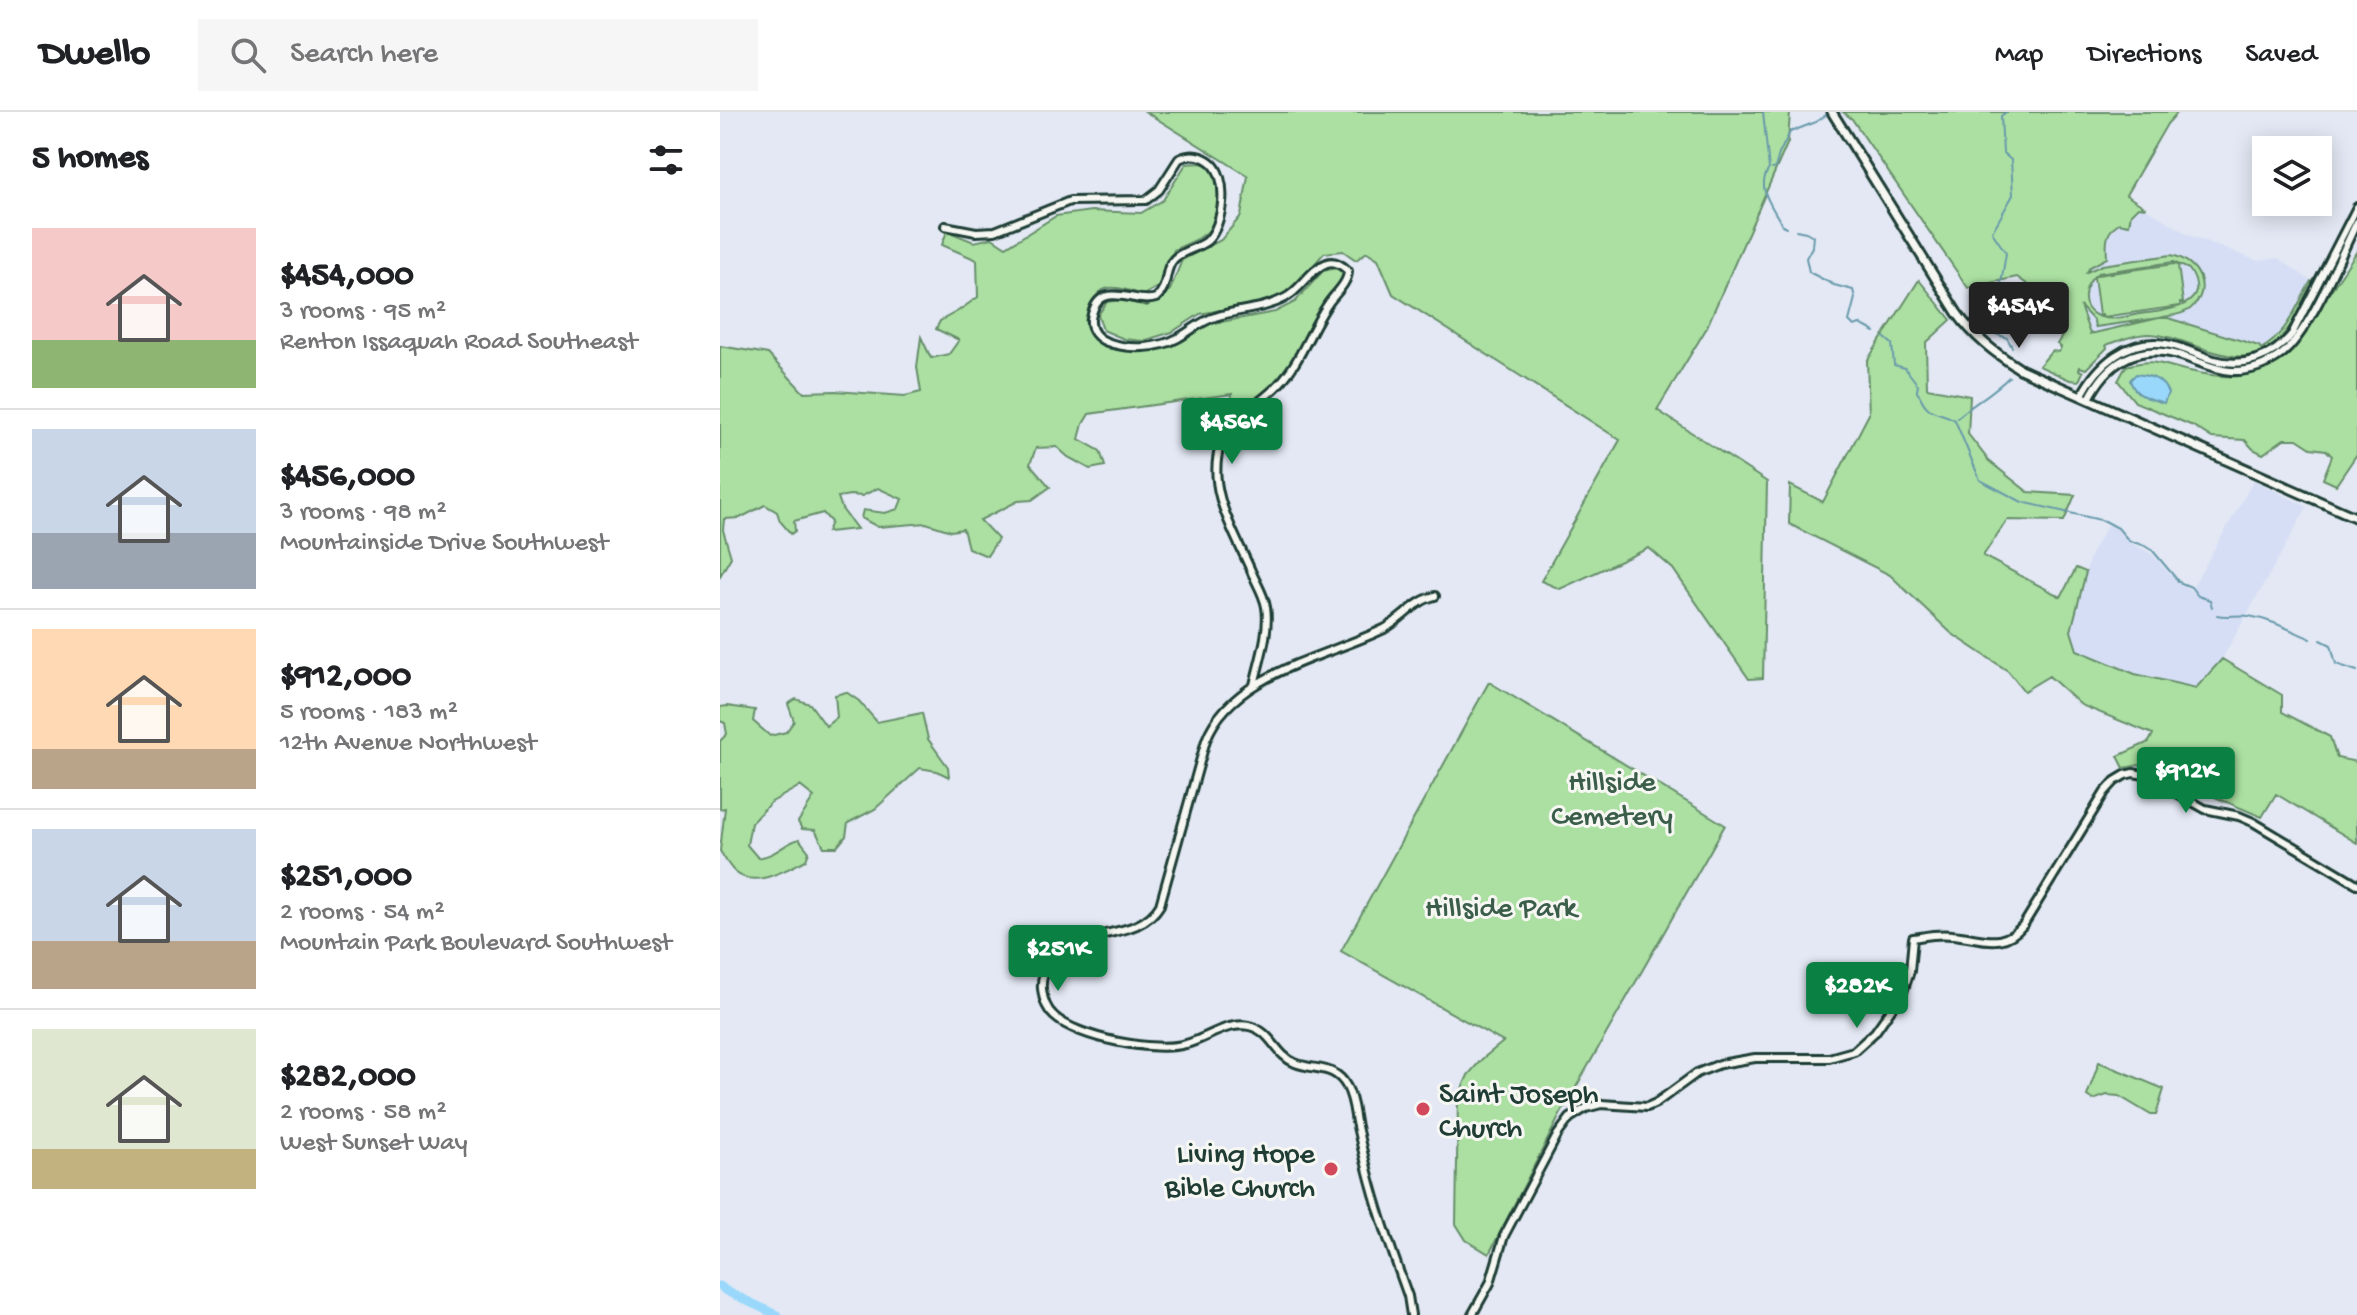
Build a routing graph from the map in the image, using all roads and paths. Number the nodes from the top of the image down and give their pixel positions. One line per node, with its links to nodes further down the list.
1 (1832, 112): 5 (main road)
2 (2357, 207): 5 (street)
3 (2357, 222): 5 (street)
4 (945, 226): 8 (street)
5 (2085, 398): 6 (main road)
6 (2357, 518)
7 (1435, 596): 8 (street)
8 (1254, 685): 10 (street)
9 (2357, 884): 11 (street)
10 (1411, 1315)
11 (1472, 1315)

